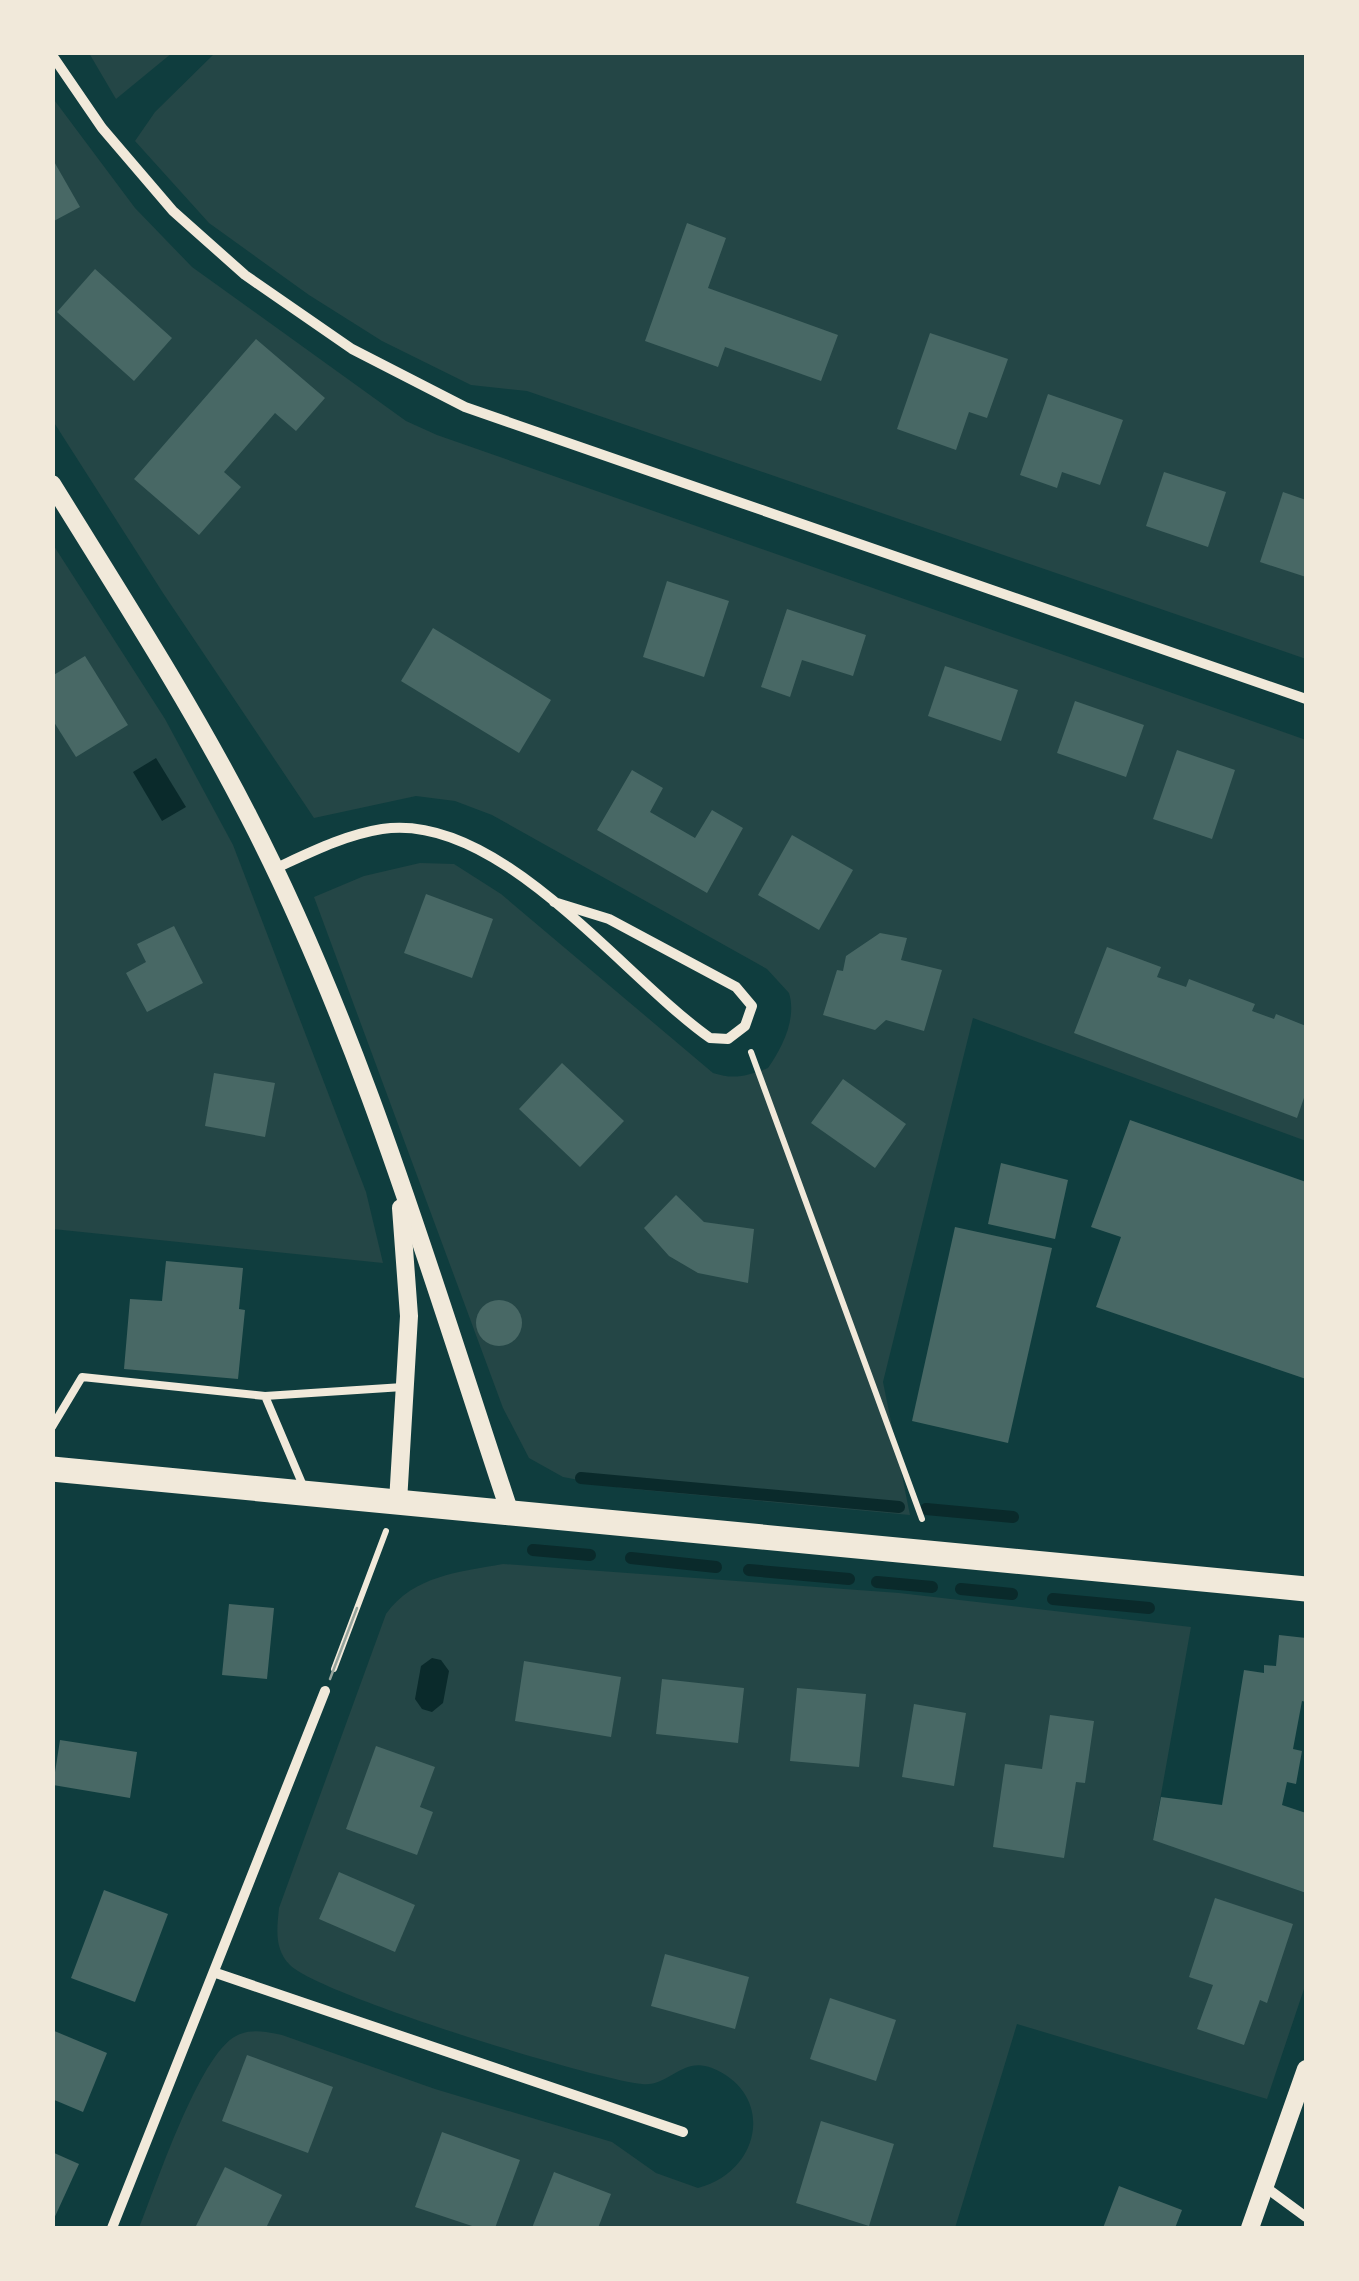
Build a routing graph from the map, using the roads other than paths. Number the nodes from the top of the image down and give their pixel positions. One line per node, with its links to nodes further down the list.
1 (52, 56): 3 (street)
2 (52, 484): 4 (street)
3 (1306, 698)
4 (274, 869): 5 (street); 6 (street)
5 (554, 902): 5 (street)
6 (399, 1182): 7 (street); 13 (street)
7 (407, 1386): 8 (lane); 12 (street)
8 (265, 1396): 9 (lane); 11 (lane)
9 (52, 1427)
10 (52, 1468): 11 (main road)
11 (305, 1493): 12 (main road)
12 (398, 1502): 13 (main road)
13 (510, 1513): 14 (main road)
14 (1306, 1590)
15 (325, 1691): 16 (street)
16 (216, 1973): 18 (street); 21 (street)
17 (1306, 2069): 19 (street)
18 (683, 2132)
19 (1264, 2186): 20 (street); 22 (street)
20 (1306, 2217)
21 (112, 2228)
22 (1250, 2228)

